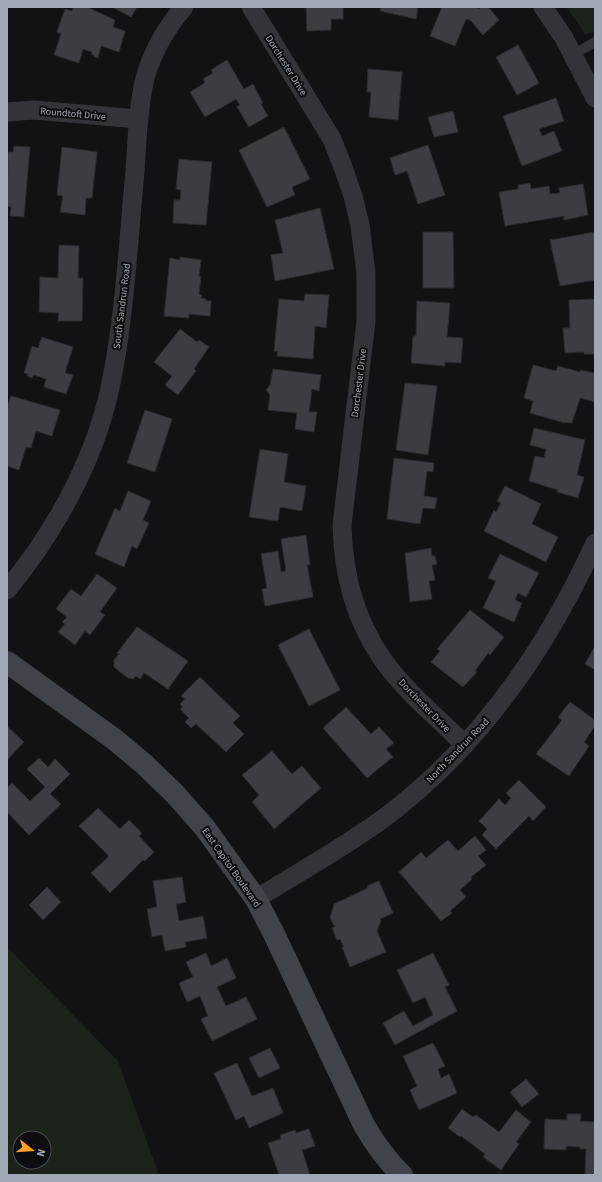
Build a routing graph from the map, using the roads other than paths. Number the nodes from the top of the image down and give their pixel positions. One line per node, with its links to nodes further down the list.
1 (184, 7): 8 (street, South Sandrun Road)
2 (251, 7): 12 (street, Dorchester Drive)
3 (543, 7): 5 (street)
4 (595, 42): 5 (lane)
5 (573, 55): 6 (street)
6 (595, 98)
7 (7, 112): 8 (street, Roundtoft Drive)
8 (139, 119): 10 (street, South Sandrun Road)
9 (595, 543): 12 (street, North Sandrun Road)
10 (7, 590)
11 (7, 662): 13 (street, East Capitol Boulevard)
12 (465, 745): 13 (street, North Sandrun Road)
13 (256, 899): 14 (street, East Capitol Boulevard)
14 (402, 1175)

